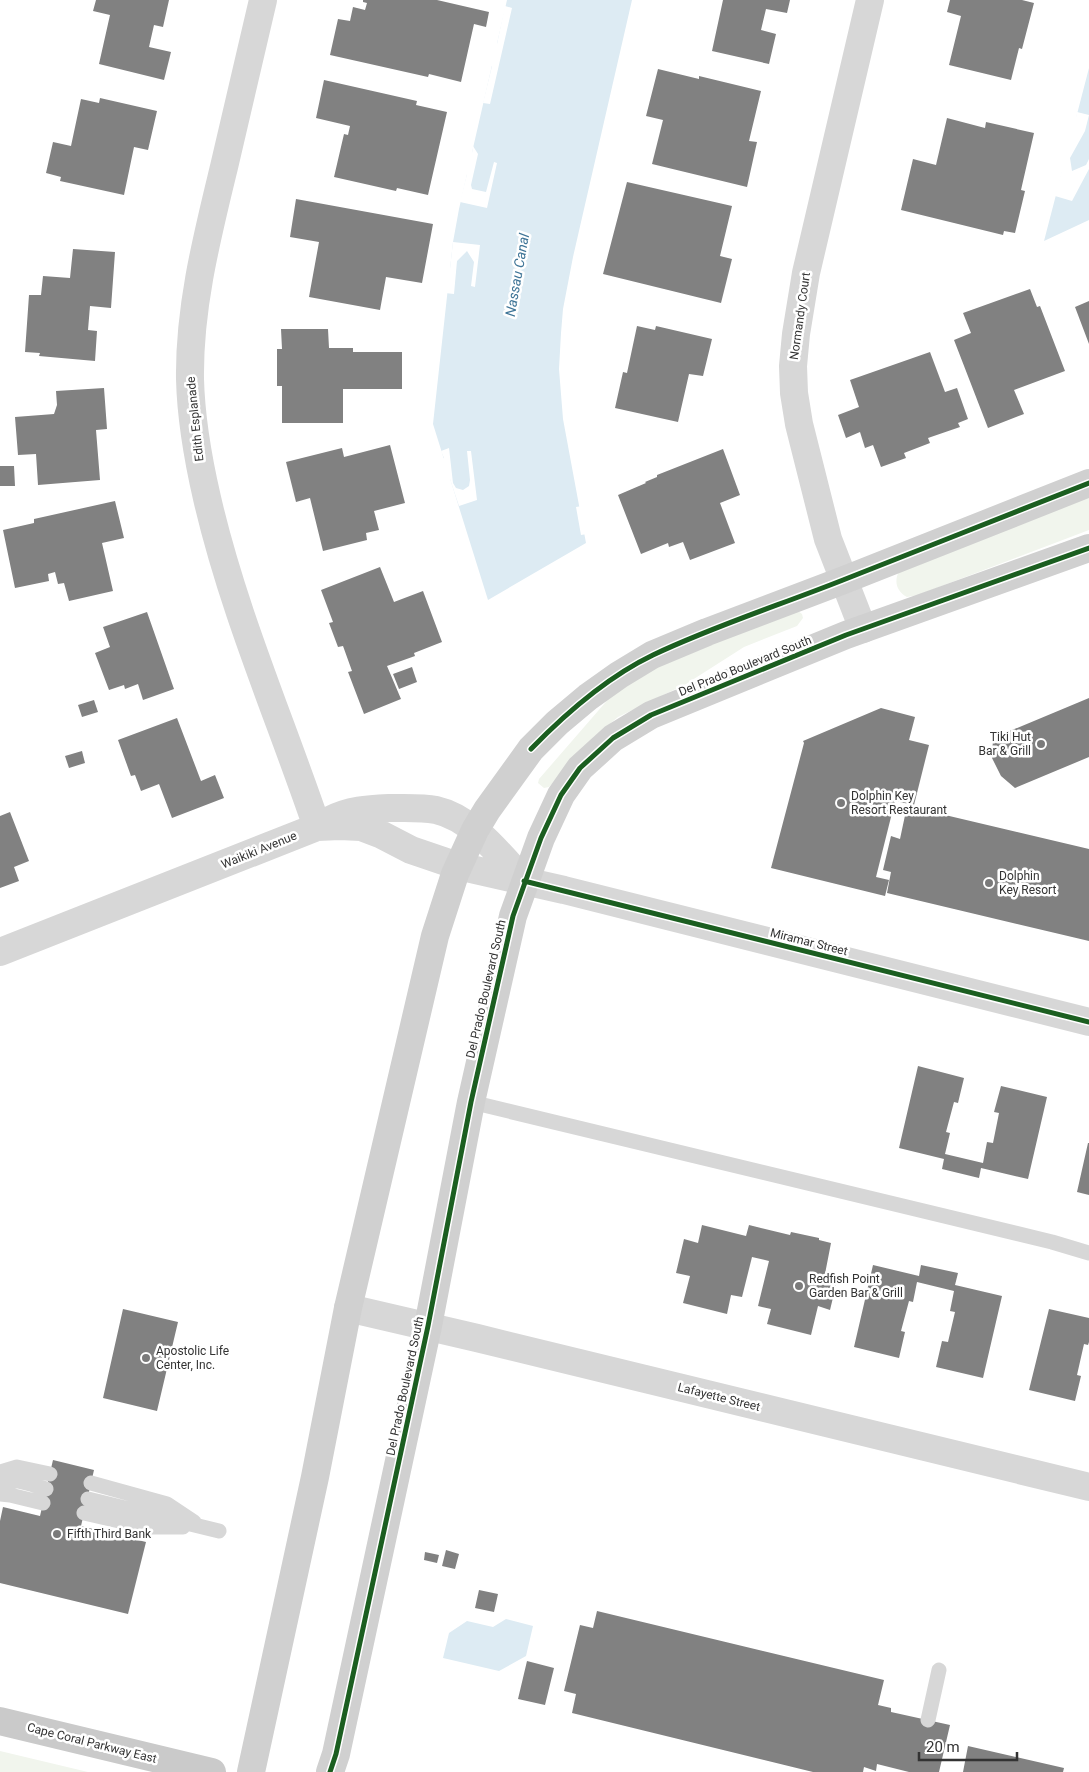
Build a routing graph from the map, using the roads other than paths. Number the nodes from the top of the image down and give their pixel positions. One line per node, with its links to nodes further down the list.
1 (263, 0): 7 (street, Edith Esplanade)
2 (870, 0): 5 (street, Normandy Court)
3 (1089, 482): 5 (street)
4 (1089, 548): 6 (street, Del Prado Boulevard South)
5 (844, 580): 6 (street, Normandy Court); 8 (street)
6 (863, 629): 10 (street, Del Prado Boulevard South)
7 (318, 827): 8 (street); 9 (street, Waikiki Avenue); 11 (street, Waikiki Avenue)
8 (475, 830): 9 (street); 10 (street)
9 (458, 866): 10 (street, Waikiki Avenue); 15 (street)
10 (524, 881): 12 (street, Miramar Street); 13 (street, Del Prado Boulevard South)
11 (0, 952)
12 (1089, 1022)
13 (471, 1102): 14 (lane); 16 (street, Del Prado Boulevard South)
14 (1089, 1253)
15 (348, 1308): 16 (street, Lafayette Street); 30 (street)
16 (428, 1326): 20 (street, Lafayette Street); 31 (street, Del Prado Boulevard South)
17 (0, 1472): 21 (lane)
18 (0, 1482): 21 (lane)
19 (91, 1483): 24 (lane)
20 (1089, 1487)
21 (46, 1489): 22 (lane)
22 (0, 1494)
23 (86, 1506): 24 (lane)
24 (200, 1527): 25 (lane)
25 (220, 1531)
26 (940, 1670): 27 (lane)
27 (928, 1720)
28 (0, 1721): 29 (main road, Cape Coral Parkway East)
29 (212, 1772)
30 (251, 1772)
31 (330, 1772)

